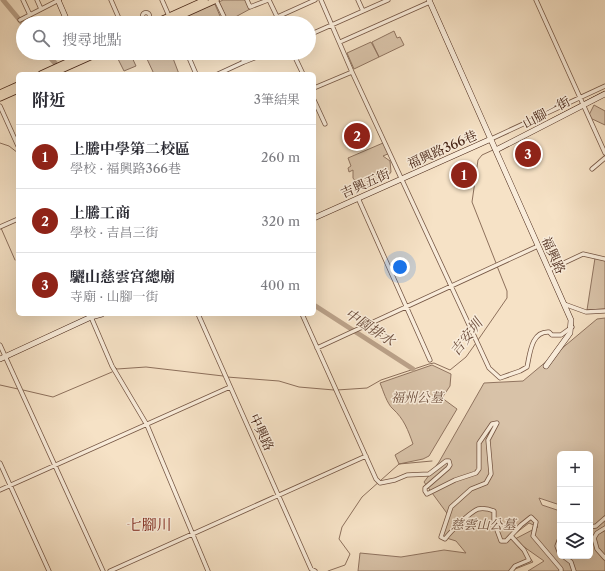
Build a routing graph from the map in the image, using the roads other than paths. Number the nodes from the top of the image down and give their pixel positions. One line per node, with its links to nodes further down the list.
1 (23, 0): 18 (street)
2 (37, 0): 16 (street)
3 (59, 0): 16 (street); 19 (street)
4 (111, 0): 20 (street)
5 (162, 0): 21 (street)
6 (205, 0): 22 (main road)
7 (216, 0): 23 (main road); 24 (street)
8 (247, 0): 9 (street)
9 (269, 0): 25 (street)
10 (315, 0): 26 (street)
11 (322, 0): 27 (street)
12 (358, 0): 17 (street)
13 (388, 0): 17 (street)
14 (536, 0): 49 (street)
15 (430, 1): 29 (street); 53 (street, 福興路)
16 (41, 9): 18 (street)
17 (363, 11): 27 (street)
18 (30, 15)
19 (65, 16)
20 (118, 16)
21 (170, 16)
22 (179, 16)
23 (181, 16)
24 (224, 16)
25 (277, 16)
26 (279, 16)
27 (332, 25): 28 (street); 29 (street)
28 (316, 32)
29 (340, 42): 41 (street)
30 (73, 60): 36 (main road)
31 (76, 60): 37 (main road)
32 (190, 60): 38 (street)
33 (248, 60): 35 (street)
34 (296, 60): 40 (street)
35 (244, 62): 39 (street)
36 (46, 72)
37 (55, 72)
38 (195, 72)
39 (222, 72)
40 (302, 72)
41 (352, 72): 44 (street); 59 (street)
42 (16, 86): 46 (main road)
43 (605, 86): 49 (street)
44 (316, 87)
45 (16, 91): 48 (main road)
46 (0, 93)
47 (605, 94): 49 (street, 山腳一街)
48 (0, 98)
49 (582, 101): 53 (street); 55 (street, 山腳一街); 56 (street)
50 (316, 104): 52 (street)
51 (0, 106): 54 (street)
52 (325, 124)
53 (491, 139): 55 (street, 福興路); 59 (street, 福興路366巷)
54 (16, 142)
55 (496, 149): 64 (street, 福興路)
56 (605, 153)
57 (605, 158): 58 (street)
58 (592, 169)
59 (403, 179): 60 (street, 吉興五街); 67 (street)
60 (358, 198): 61 (street, 吉興五街); 69 (street)
61 (316, 217)
62 (16, 220): 63 (street)
63 (0, 227)
64 (538, 246): 66 (street, 福興路); 67 (street)
65 (605, 259): 66 (street)
66 (549, 270): 68 (street, 福興路)
67 (452, 286): 69 (street); 74 (street)
68 (563, 304): 70 (street); 74 (street, 福興路)
69 (408, 306): 76 (street); 78 (street)
70 (605, 311)
71 (92, 316): 77 (street); 81 (street)
72 (199, 316): 80 (street, 中興路)
73 (303, 316): 76 (street)
74 (572, 327): 79 (street)
75 (0, 345): 77 (street)
76 (317, 348): 82 (street)
77 (3, 358): 84 (street)
78 (430, 360)
79 (546, 366)
80 (230, 387): 81 (street); 87 (street, 中興路)
81 (147, 425): 84 (street); 91 (street)
82 (366, 456): 87 (street); 92 (street)
83 (0, 464): 85 (street)
84 (55, 465): 85 (street); 96 (street)
85 (10, 485): 86 (street); 95 (street)
86 (0, 490)
87 (279, 495): 91 (street); 99 (street, 中興路)
88 (605, 518): 89 (street)
89 (593, 526)
90 (605, 528): 93 (street)
91 (192, 535): 97 (street); 98 (street)
92 (511, 536): 100 (street); 101 (street)
93 (605, 558)
94 (567, 559): 102 (street)
95 (49, 571)
96 (103, 571)
97 (110, 571)
98 (208, 571)
99 (316, 571)
100 (511, 571)
101 (561, 571)
102 (574, 571)

